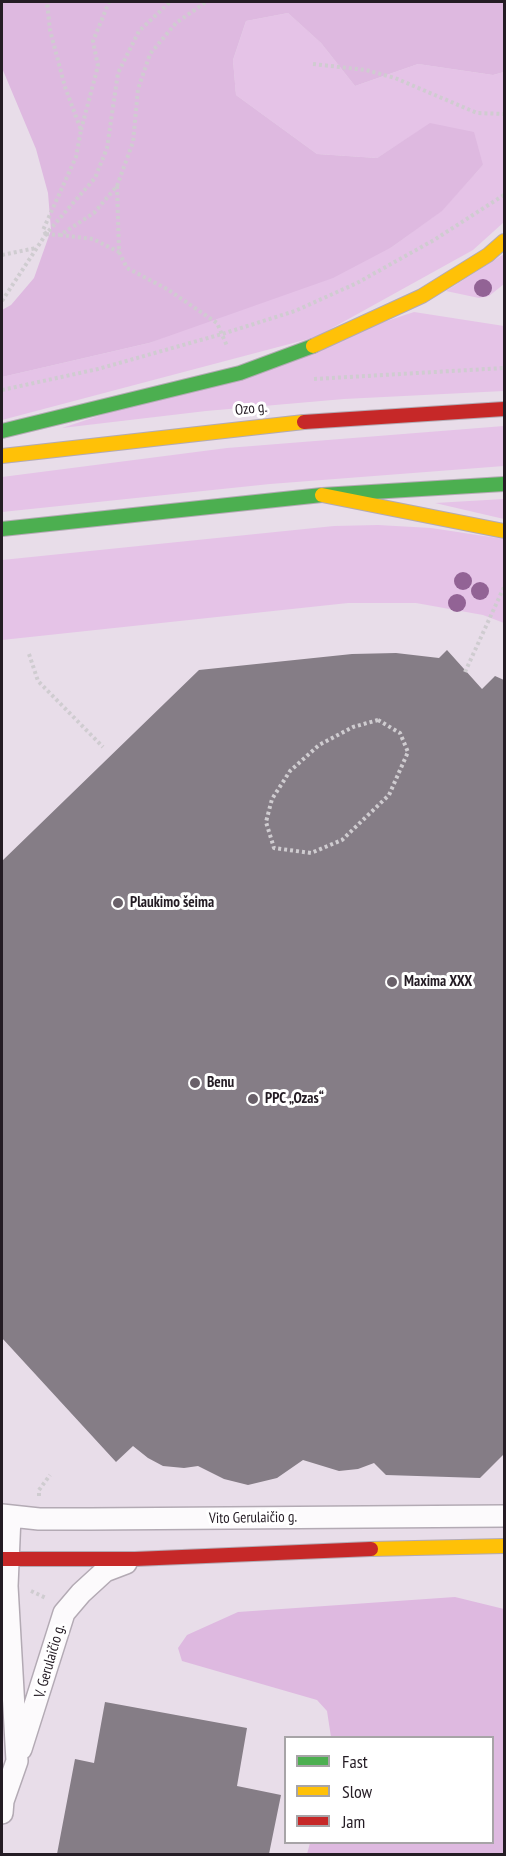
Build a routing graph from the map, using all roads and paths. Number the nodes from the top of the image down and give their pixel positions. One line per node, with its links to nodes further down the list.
1 (48, 2): 7 (path)
2 (109, 2): 7 (path)
3 (170, 2): 10 (path)
4 (206, 2): 8 (path)
5 (313, 64): 6 (path)
6 (504, 114)
7 (81, 130): 10 (path)
8 (117, 186): 11 (path); 14 (path)
9 (504, 195): 17 (path)
10 (45, 234): 11 (path); 13 (path)
11 (60, 235): 14 (path)
12 (504, 241): 19 (main road)
13 (36, 248): 15 (path); 16 (path)
14 (118, 252): 17 (path)
15 (2, 255)
16 (2, 301)
17 (222, 334): 19 (path); 21 (path)
18 (504, 368): 20 (path)
19 (238, 374): 23 (main road)
20 (308, 379)
21 (2, 390)
22 (504, 409): 24 (main road, Ozo g.)
23 (2, 431)
24 (2, 456)
25 (504, 484): 26 (main road)
26 (322, 495): 27 (main road); 28 (main road)
27 (2, 530)
28 (504, 531)
29 (504, 587): 31 (path)
30 (29, 654): 32 (path)
31 (465, 672)
32 (103, 747)
33 (274, 848): 33 (path)
34 (50, 1474): 35 (path)
35 (39, 1490)
36 (6, 1516): 37 (street, Vito Gerulaičio g.); 39 (street)
37 (504, 1516)
38 (504, 1546): 40 (main road)
39 (4, 1559): 40 (main road); 41 (street)
40 (135, 1559): 42 (street, V. Gerulaičio g.)
41 (7, 1587): 42 (path); 43 (street)
42 (64, 1612): 43 (street, V. Gerulaičio g.)
43 (17, 1761): 44 (street, V. Gerulaičio g.)
44 (2, 1803)

